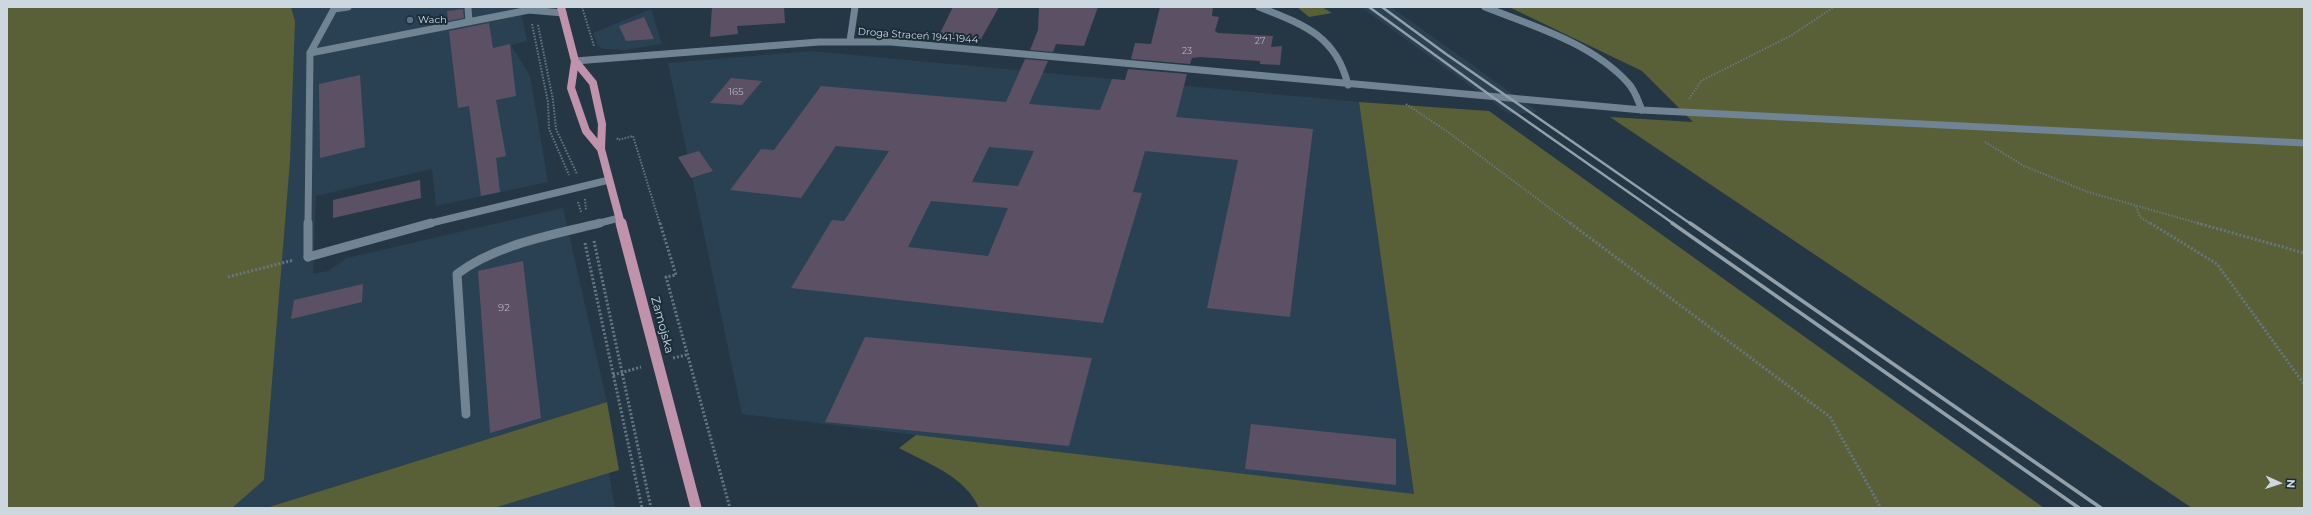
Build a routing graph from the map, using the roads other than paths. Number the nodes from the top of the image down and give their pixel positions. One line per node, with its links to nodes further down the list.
1 (348, 7): 9 (street)
2 (468, 7): 7 (street)
3 (855, 7): 8 (street)
4 (1259, 7): 11 (street)
5 (1486, 7): 12 (street)
6 (562, 10): 7 (street); 10 (main road, Zamojska)
7 (469, 22): 9 (street)
8 (850, 41): 10 (street, Droga Straceń 1941-1944); 11 (street, Droga Straceń 1941-1944)
9 (310, 53): 15 (street)
10 (575, 61): 14 (main road, Zamojska); 14 (main road, Zamojska)
11 (1348, 85): 12 (street, Droga Straceń 1941-1944)
12 (1642, 110): 13 (street, Droga Straceń 1941-1944)
13 (2304, 143)
14 (601, 149): 15 (main road, Zamojska)
15 (609, 180): 16 (main road, Zamojska)
16 (619, 218): 17 (street); 18 (main road, Zamojska)
17 (466, 414)
18 (696, 508)

